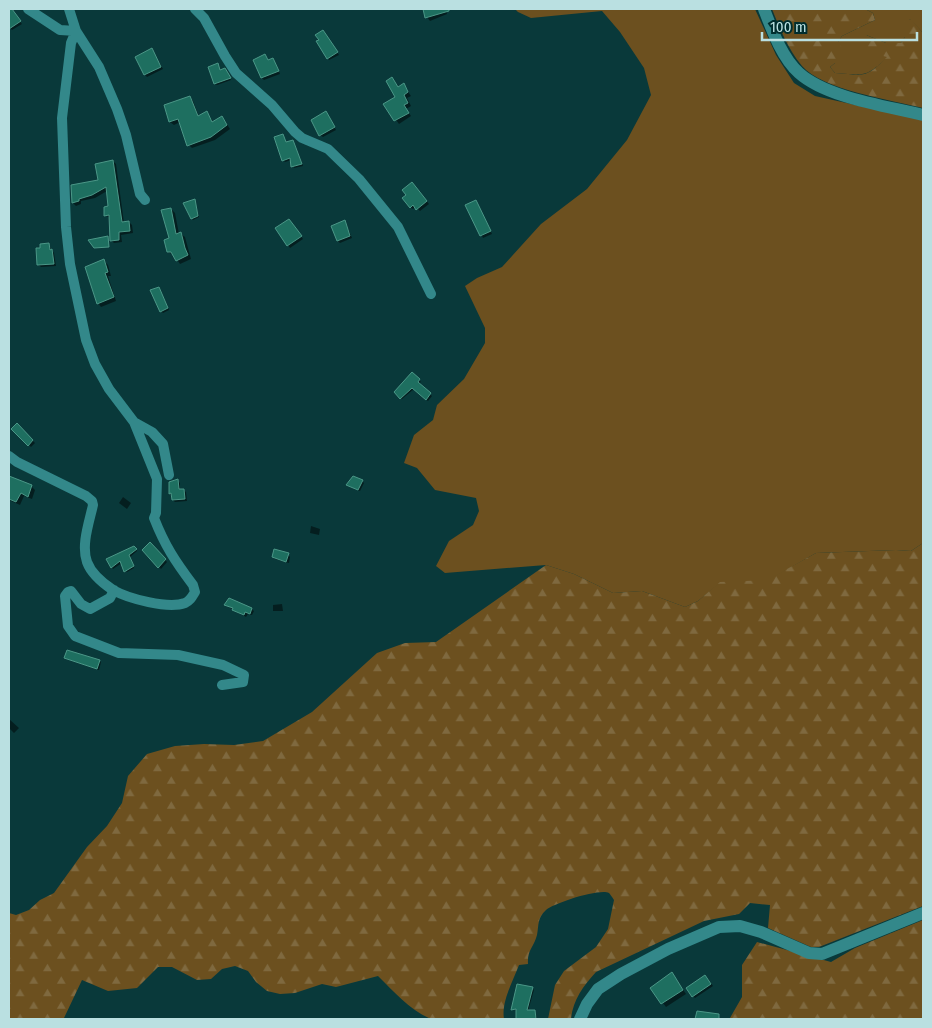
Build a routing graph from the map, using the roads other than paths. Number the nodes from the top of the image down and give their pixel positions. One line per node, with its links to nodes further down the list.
1 (28, 9): 5 (street)
2 (69, 9): 5 (street)
3 (195, 9): 8 (street)
4 (764, 9): 6 (street)
5 (76, 31): 7 (street); 9 (street)
6 (923, 115)
7 (145, 200)
8 (432, 294)
9 (134, 422): 11 (street); 12 (street)
10 (9, 456): 12 (street)
11 (170, 475)
12 (114, 590): 13 (street)
13 (222, 685)
14 (923, 914): 15 (street)
15 (580, 1019)

